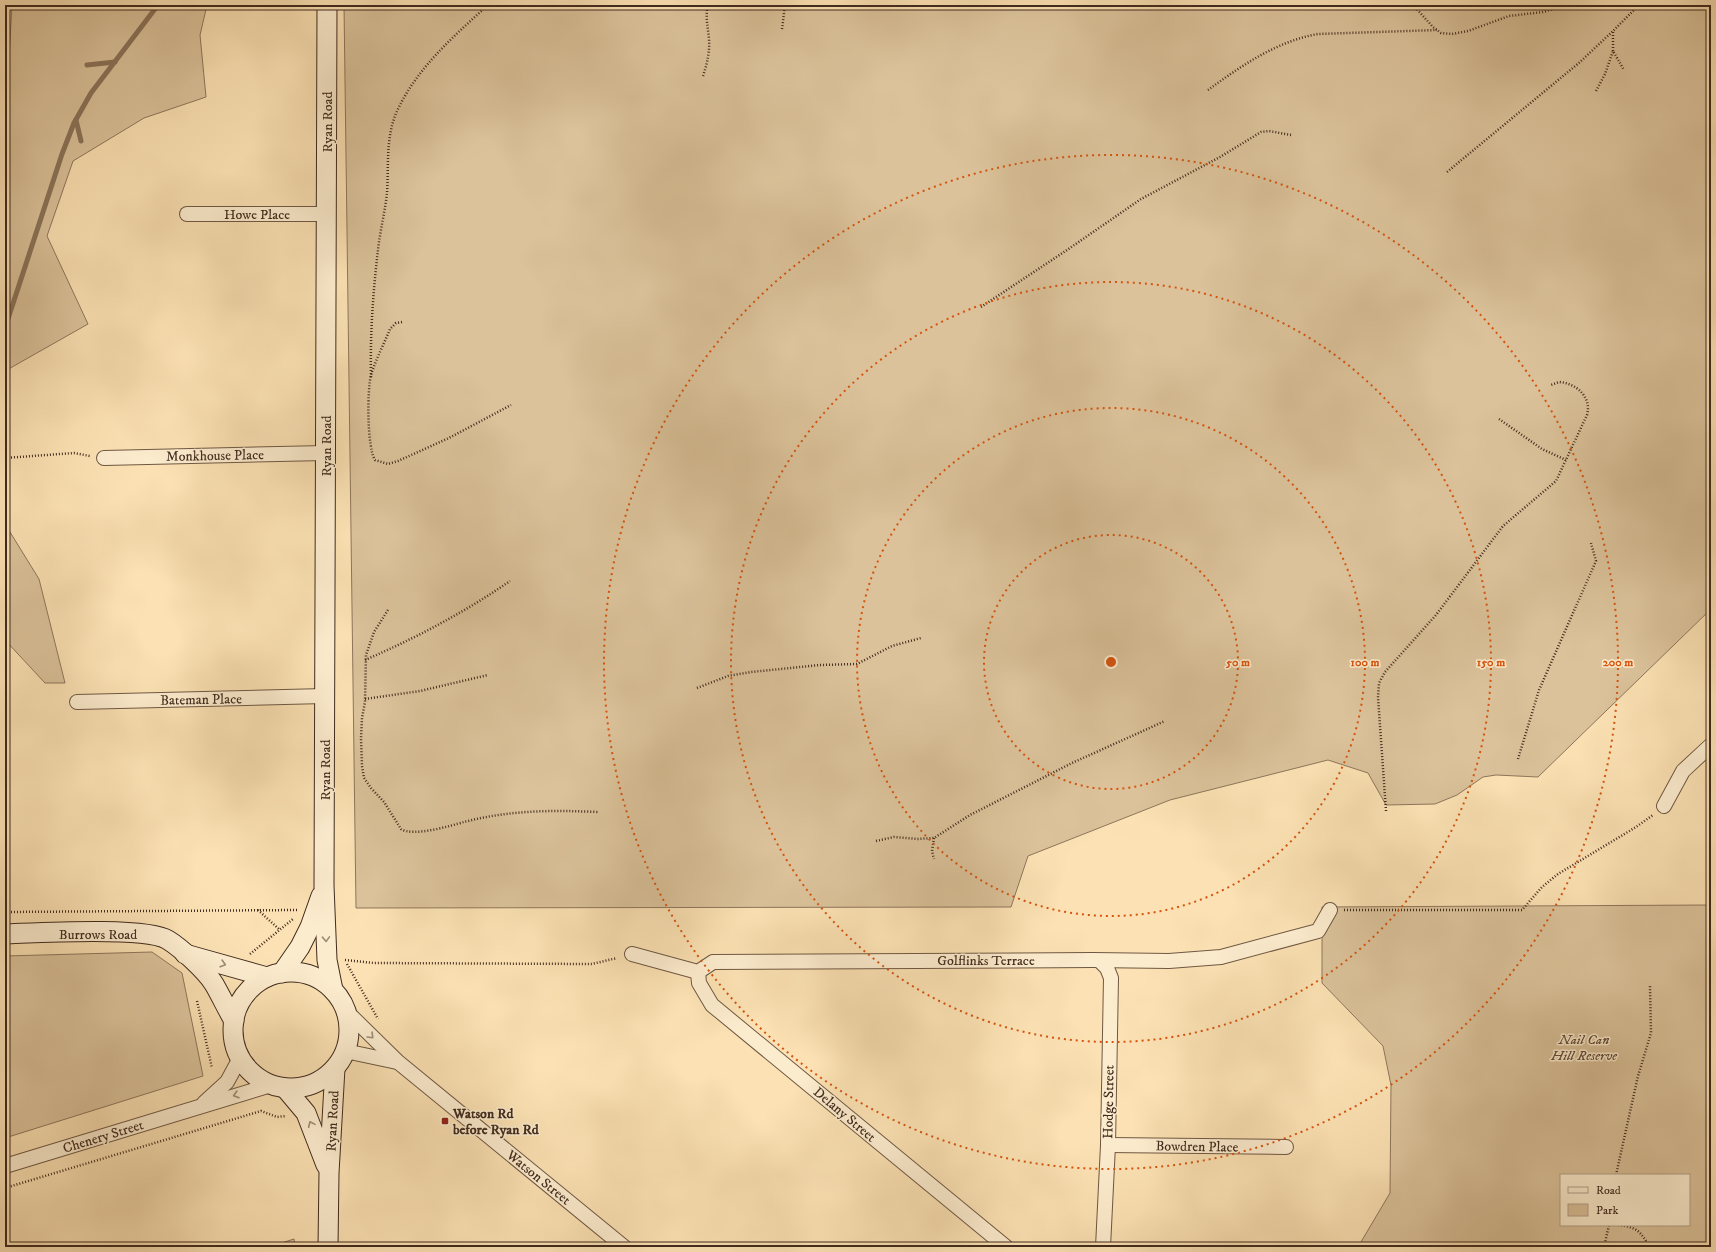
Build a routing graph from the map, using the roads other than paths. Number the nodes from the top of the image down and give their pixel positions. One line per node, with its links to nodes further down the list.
1 (327, 5): 3 (street, Ryan Road)
2 (187, 214): 3 (street, Howe Place)
3 (327, 214): 4 (street, Ryan Road)
4 (326, 453): 5 (street, Monkhouse Place); 6 (street, Ryan Road)
5 (104, 458)
6 (325, 696): 7 (street, Bateman Place); 10 (street, Ryan Road)
7 (77, 702)
8 (1711, 745): 9 (street)
9 (1664, 806)
10 (324, 886): 17 (street, Ryan Road); 18 (street, Ryan Road, one-way to 18)
11 (1330, 910): 15 (street, Golflinks Terrace)
12 (5, 934): 13 (street, Burrows Road)
13 (186, 954): 17 (street, Burrows Road, one-way to 17); 20 (street, Burrows Road)
14 (632, 954): 16 (street)
15 (1100, 961): 16 (street, Golflinks Terrace); 27 (street, Hodge Street)
16 (698, 972): 33 (street, Delany Street)
17 (274, 975): 18 (street); 20 (street)
18 (334, 990): 19 (street)
19 (345, 1010): 21 (street); 23 (street, Watson Street, one-way to 23)
20 (234, 1021): 22 (street)
21 (345, 1051): 23 (street, Watson Street); 24 (street)
22 (240, 1058): 25 (street); 26 (street, Chenery Street)
23 (398, 1062): 32 (street, Watson Street)
24 (335, 1068): 25 (street); 30 (street, Ryan Road)
25 (278, 1086): 26 (street, Chenery Street, one-way to 26); 30 (street, Ryan Road, one-way to 25)
26 (201, 1106): 29 (street, Chenery Street)
27 (1108, 1145): 28 (street, Bowdren Place); 34 (street, Hodge Street)
28 (1286, 1147)
29 (5, 1166)
30 (329, 1174): 31 (street, Ryan Road)
31 (328, 1247)
32 (624, 1247)
33 (1006, 1247)
34 (1103, 1247)

